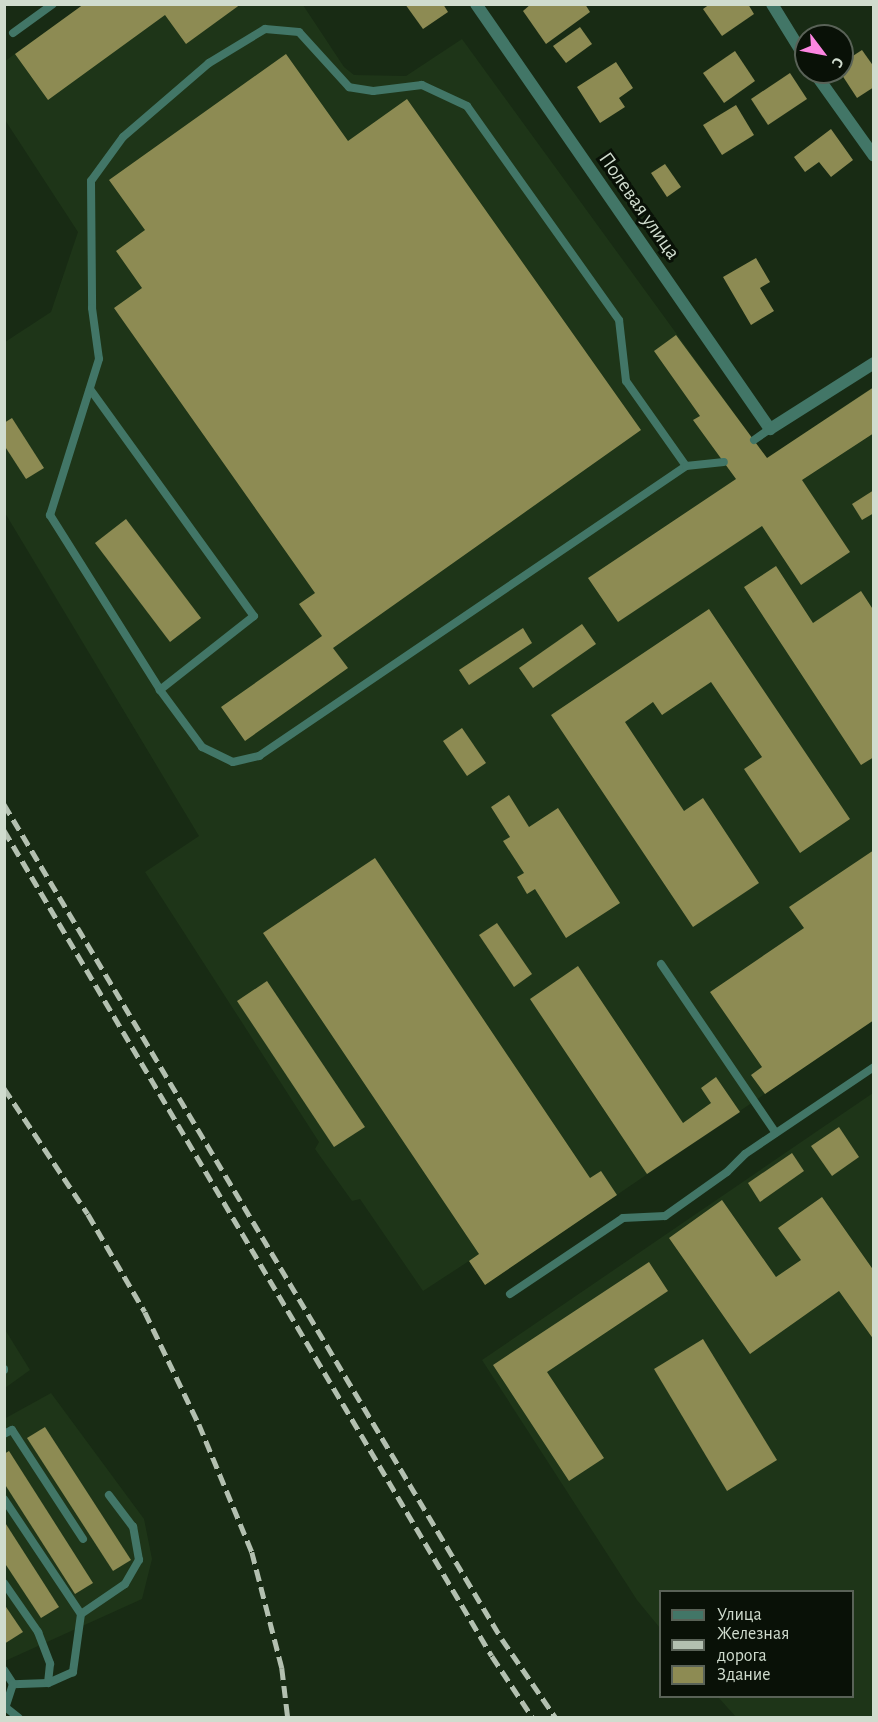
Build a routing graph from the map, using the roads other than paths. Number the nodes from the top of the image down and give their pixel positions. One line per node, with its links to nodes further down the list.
1 (54, 4): 4 (lane)
2 (476, 4): 10 (street, Полевая улица)
3 (772, 4): 5 (street)
4 (13, 33)
5 (794, 40)
6 (822, 84): 7 (street)
7 (873, 156)
8 (873, 363): 10 (street)
9 (90, 388): 13 (lane); 14 (lane); 14 (lane)
10 (770, 429): 11 (lane)
11 (754, 440)
12 (724, 462): 13 (lane)
13 (686, 466): 14 (lane)
14 (160, 690)
15 (661, 964): 17 (lane)
16 (873, 1067): 17 (lane)
17 (776, 1133): 18 (lane)
18 (510, 1294)
19 (4, 1434): 22 (lane)
20 (110, 1495): 24 (lane)
21 (4, 1499): 24 (lane)
22 (83, 1539)
23 (4, 1583): 26 (lane)
24 (81, 1614): 26 (lane)
25 (4, 1670): 27 (lane)
26 (48, 1683): 27 (lane)
27 (13, 1684): 28 (lane)
28 (5, 1706): 29 (lane)
29 (19, 1718)

